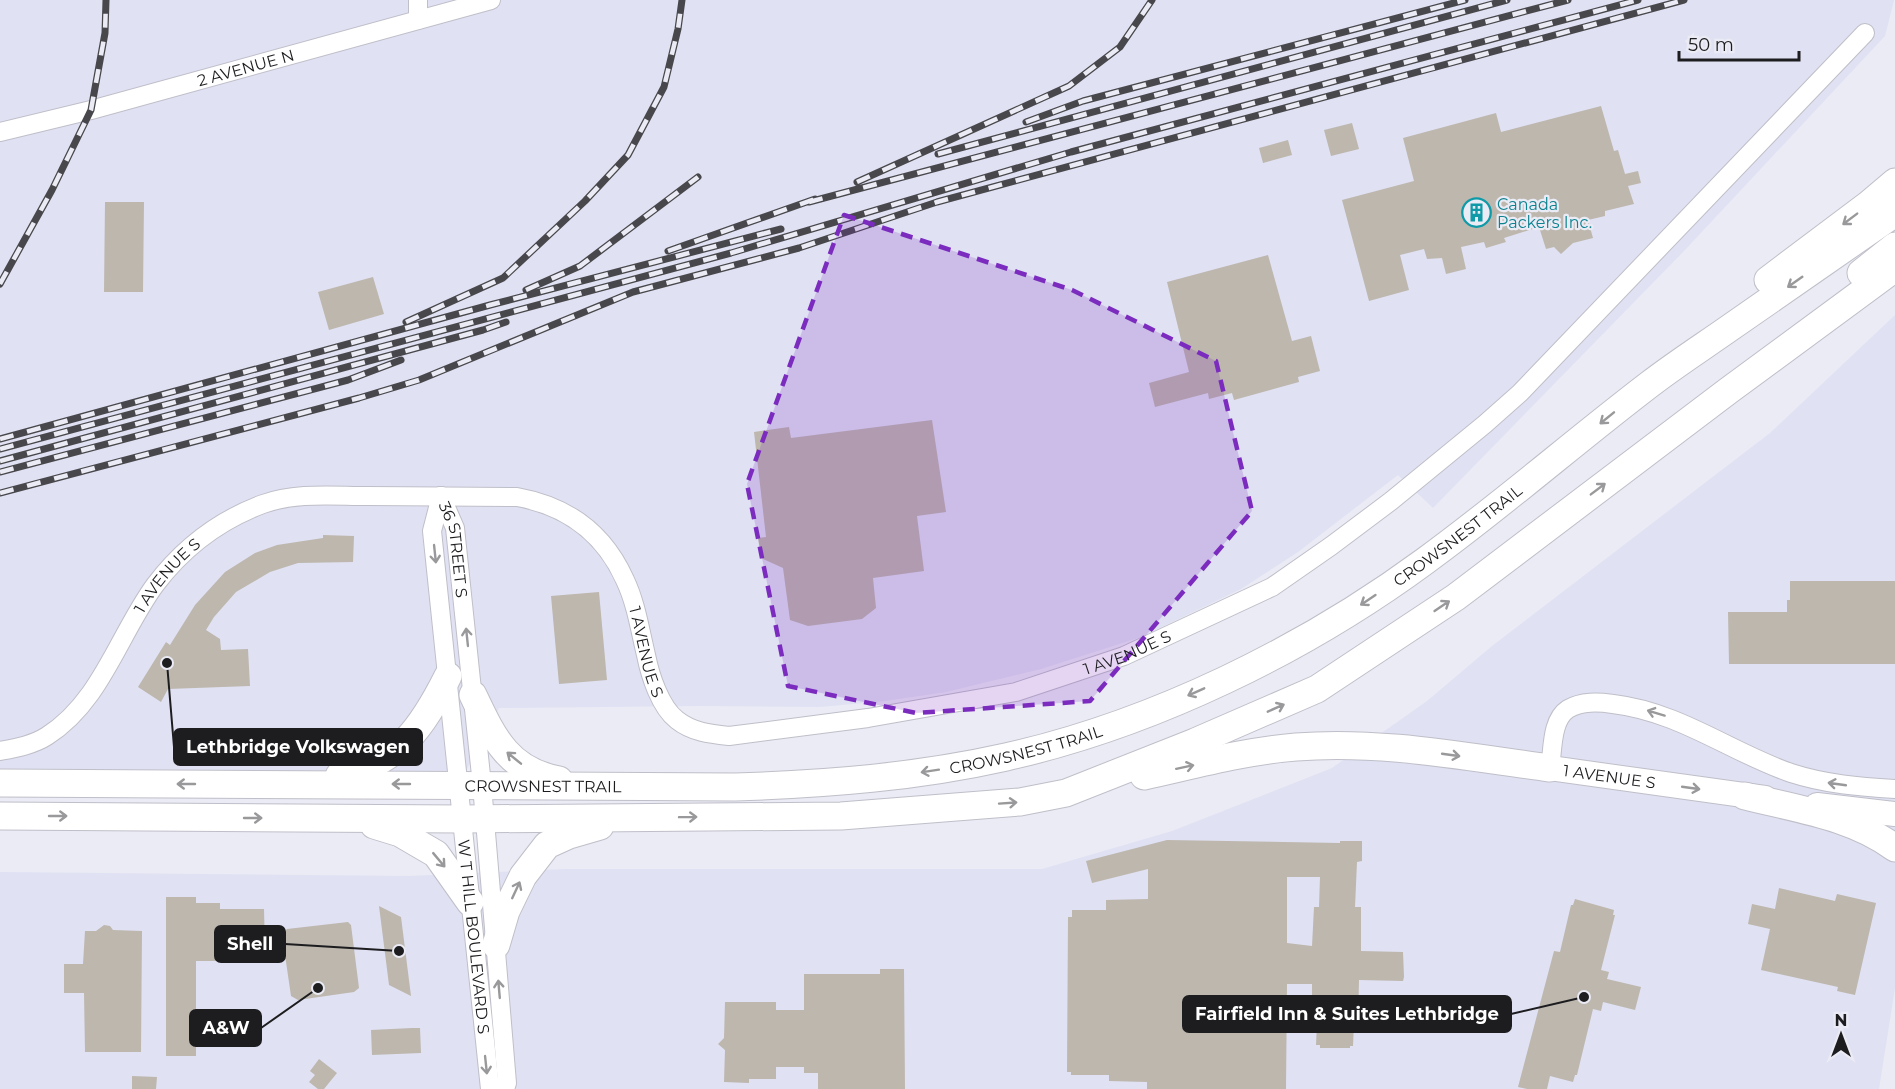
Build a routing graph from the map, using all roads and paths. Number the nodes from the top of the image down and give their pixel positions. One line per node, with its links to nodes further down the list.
1 (418, 0): 3 (street)
2 (491, 0): 3 (street, 2 AVENUE N)
3 (418, 20): 5 (street, 2 AVENUE N)
4 (1866, 33): 12 (street, 1 AVENUE S)
5 (0, 132)
6 (1895, 182): 10 (highway, one-way to 10)
7 (1895, 213): 10 (highway, CROWSNEST TRAIL, one-way to 10)
8 (1895, 246): 11 (highway)
9 (1895, 268): 11 (highway, CROWSNEST TRAIL)
10 (1653, 382): 20 (highway, CROWSNEST TRAIL, one-way to 20)
11 (1728, 391): 22 (highway, CROWSNEST TRAIL, one-way to 11)
12 (441, 496): 13 (street, 36 STREET S, one-way to 13); 14 (street, 36 STREET S, one-way to 12); 15 (street, 1 AVENUE S)
13 (448, 676): 18 (highway); 19 (street, 36 STREET S)
14 (473, 695): 19 (street, 36 STREET S); 20 (highway, one-way to 14)
15 (0, 751)
16 (1550, 768): 21 (street, 1 AVENUE S, one-way to 16); 22 (highway, one-way to 16); 23 (main road, 1 AVENUE S, one-way to 23)
17 (0, 783): 18 (highway, CROWSNEST TRAIL, one-way to 17)
18 (287, 784): 19 (highway, CROWSNEST TRAIL, one-way to 18)
19 (471, 785): 20 (highway, CROWSNEST TRAIL); 28 (street)
20 (586, 786)
21 (1895, 789)
22 (1066, 793): 26 (highway, CROWSNEST TRAIL, one-way to 22)
23 (1745, 796): 24 (main road, 1 AVENUE S); 29 (highway)
24 (1895, 814)
25 (0, 816): 27 (highway, CROWSNEST TRAIL, one-way to 27)
26 (629, 817): 28 (highway, CROWSNEST TRAIL); 31 (highway, one-way to 26)
27 (350, 818): 28 (highway, CROWSNEST TRAIL); 30 (highway, one-way to 30)
28 (473, 819): 30 (street, W T HILL BOULEVARD S); 31 (street, W T HILL BOULEVARD S)
29 (1895, 848)
30 (470, 902): 32 (street, W T HILL BOULEVARD S, one-way to 32)
31 (496, 945): 33 (street, W T HILL BOULEVARD S, one-way to 31)
32 (490, 1089)
33 (506, 1089)

